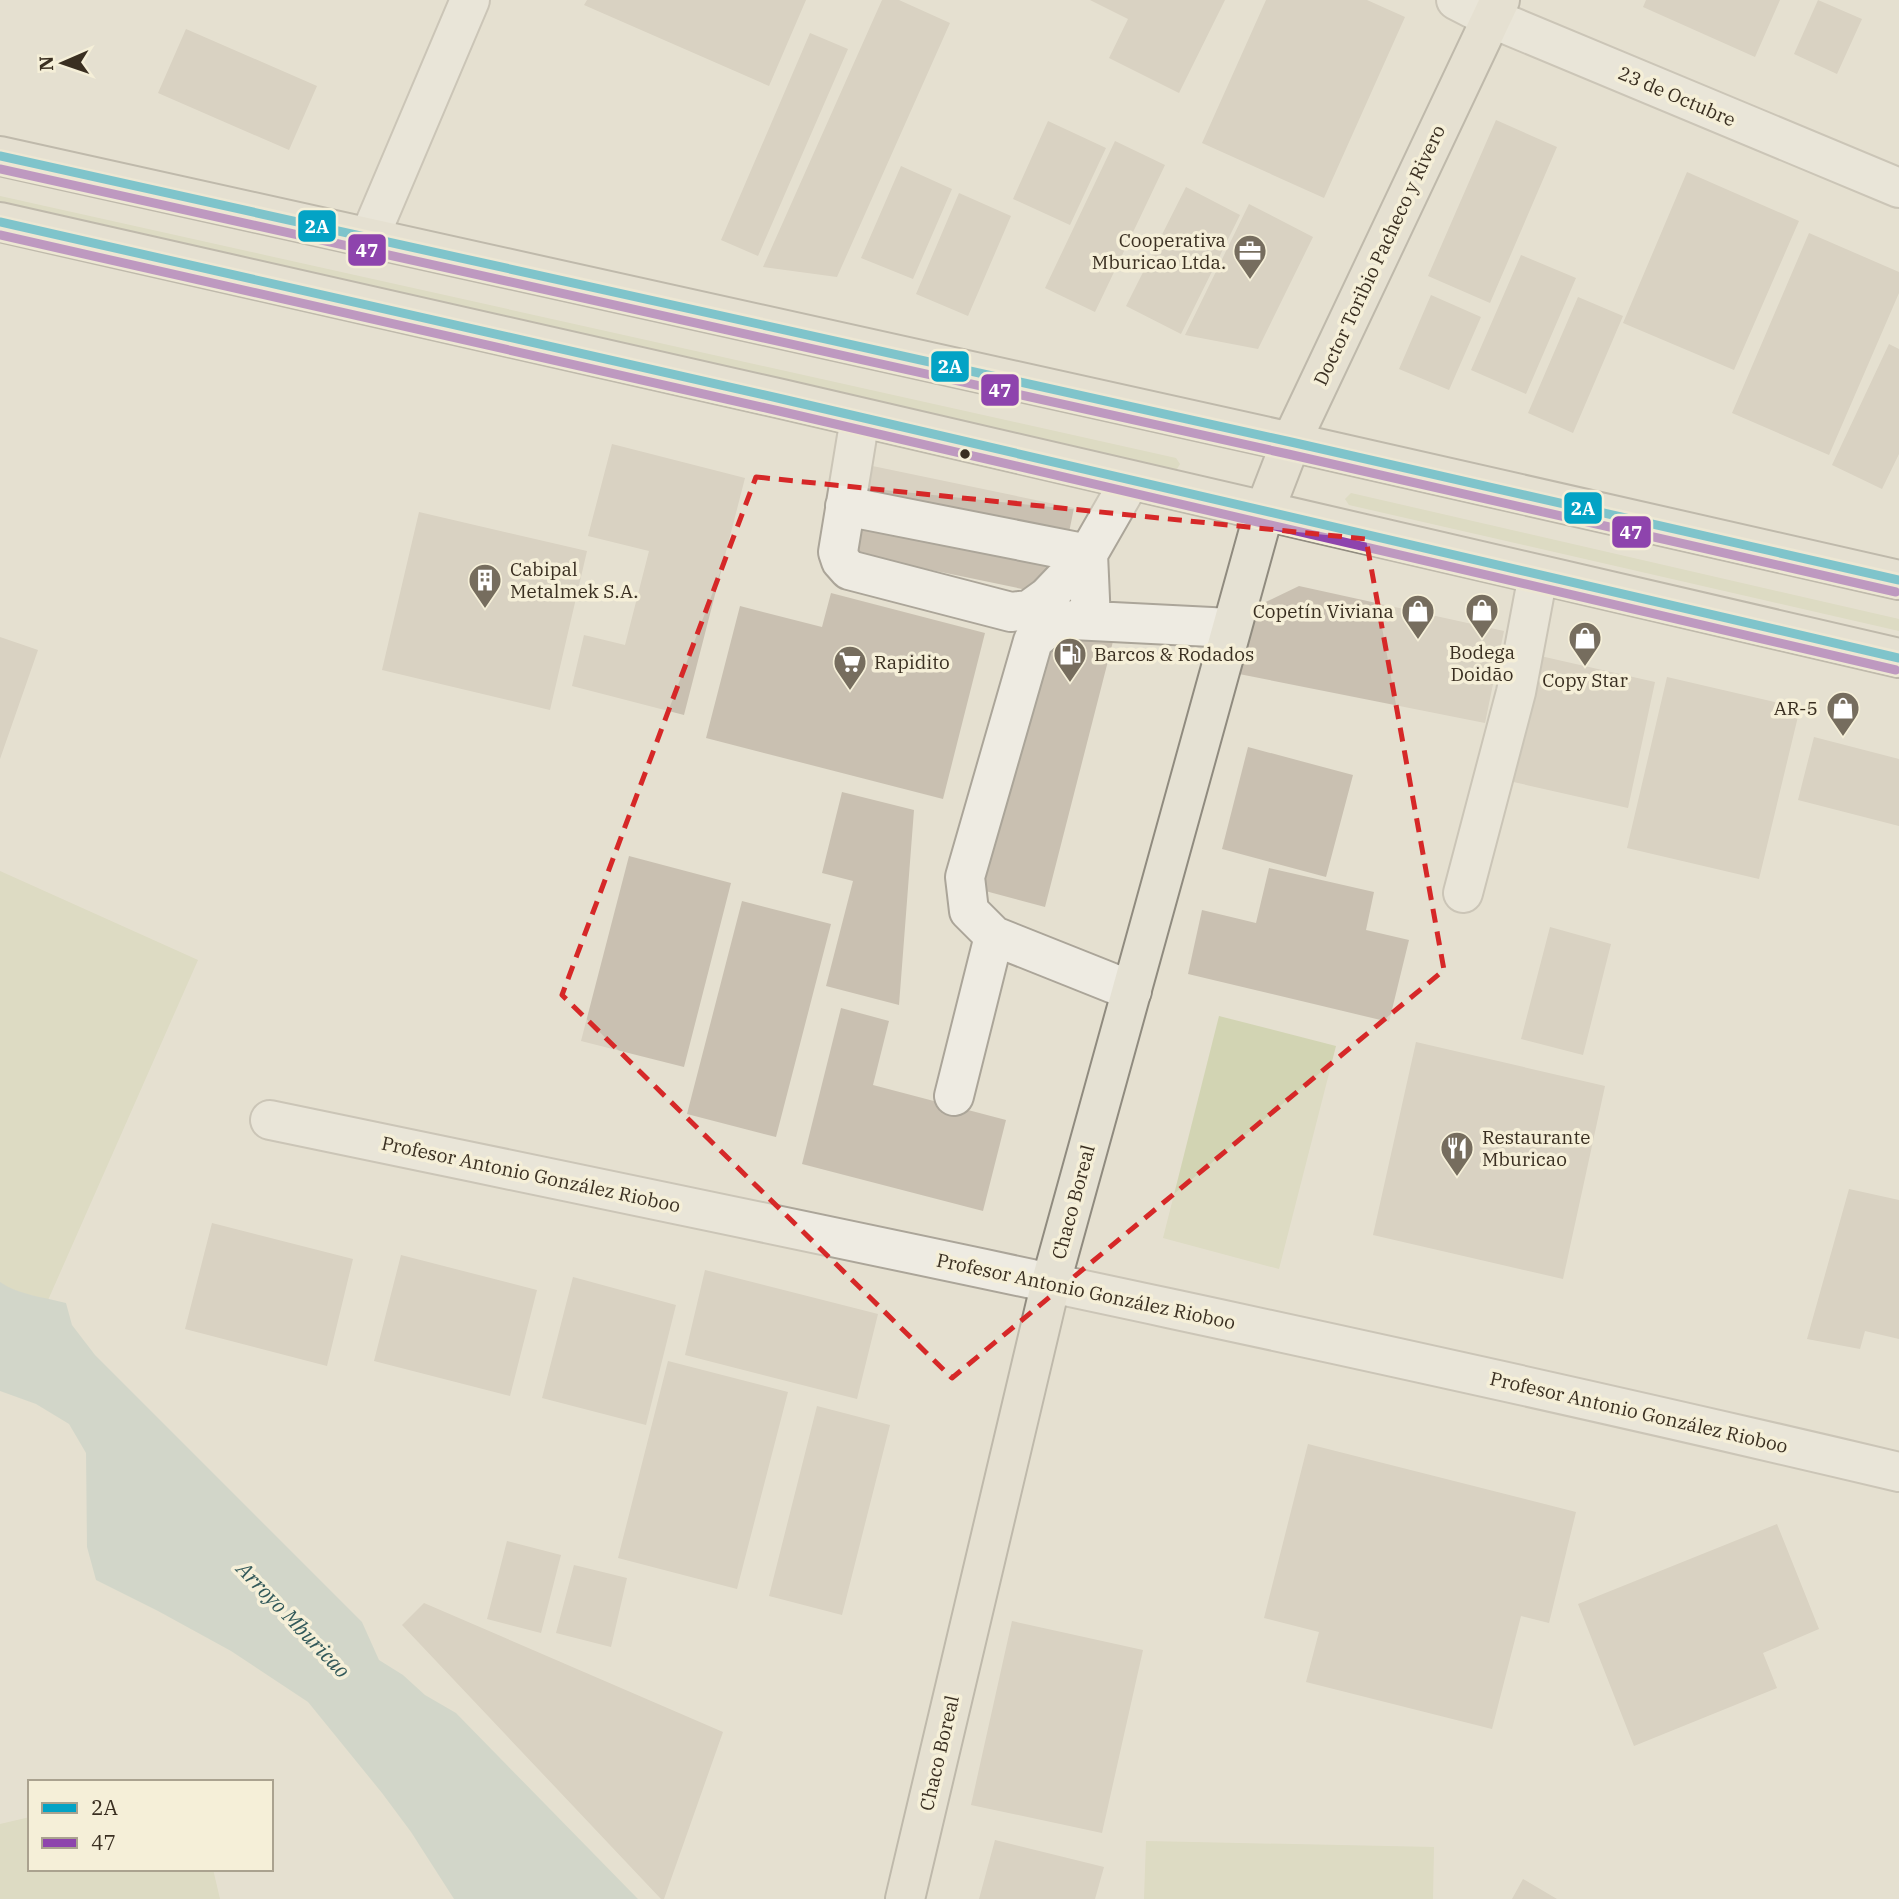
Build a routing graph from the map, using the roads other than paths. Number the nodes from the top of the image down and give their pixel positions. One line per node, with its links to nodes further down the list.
1 (470, 0): 7 (street)
2 (1456, 0): 3 (street, 23 de Octubre)
3 (1496, 9): 5 (street, 23 de Octubre); 9 (main road, Doctor Toribio Pacheco y Rivero)
4 (0, 156): 7 (main road)
5 (1899, 188)
6 (0, 222): 8 (main road)
7 (369, 238): 9 (main road)
8 (860, 418): 10 (main road); 11 (street)
9 (1291, 442): 12 (main road, Doctor Toribio Pacheco y Rivero); 15 (main road)
10 (1130, 481): 12 (main road); 13 (street)
11 (845, 506): 13 (street); 13 (street)
12 (1264, 512): 14 (main road); 17 (main road, Chaco Boreal)
13 (1088, 554): 16 (street)
14 (1538, 575): 18 (main road); 19 (street)
15 (1899, 580)
16 (1091, 621): 17 (street); 20 (street)
17 (1231, 628): 21 (main road, Chaco Boreal)
18 (1899, 658)
19 (1463, 892)
20 (994, 936): 21 (street); 22 (street)
21 (1132, 991): 24 (main road, Chaco Boreal)
22 (954, 1096)
23 (270, 1120): 24 (street, Profesor Antonio González Rioboo)
24 (1051, 1282): 25 (street, Profesor Antonio González Rioboo); 26 (main road, Chaco Boreal)
25 (1899, 1472)
26 (905, 1899)

